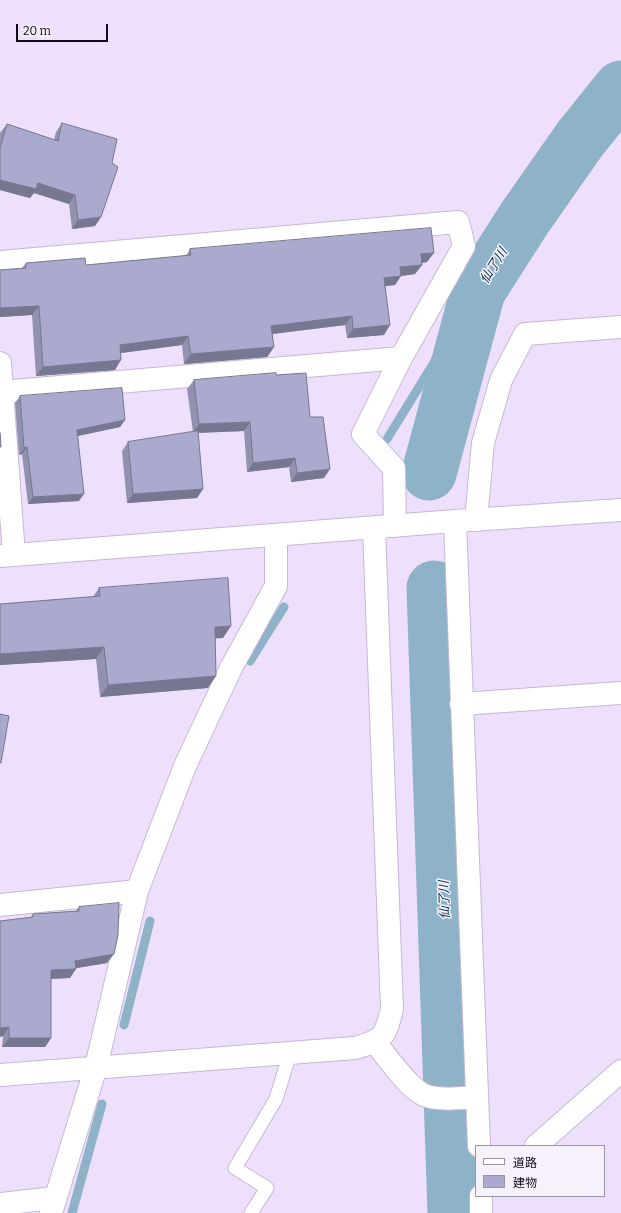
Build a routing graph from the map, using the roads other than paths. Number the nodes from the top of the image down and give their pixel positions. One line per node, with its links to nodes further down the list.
1 (0, 262): 3 (street)
2 (621, 327): 7 (street)
3 (400, 358): 5 (street); 8 (street)
4 (0, 363): 5 (street)
5 (1, 392): 10 (street)
6 (621, 510): 7 (street)
7 (465, 520): 8 (street); 12 (street)
8 (384, 527): 9 (street); 15 (street)
9 (276, 536): 10 (street); 13 (street)
10 (7, 556)
11 (621, 693): 12 (street)
12 (461, 704): 20 (street)
13 (137, 891): 14 (street); 17 (street)
14 (0, 905)
15 (375, 1043): 16 (street); 20 (street)
16 (290, 1053): 17 (street); 26 (lane)
17 (96, 1067): 19 (street); 25 (street)
18 (621, 1071): 22 (street)
19 (0, 1075)
20 (473, 1097): 21 (street)
21 (479, 1145)
22 (537, 1145)
23 (481, 1197): 27 (street)
24 (0, 1204): 25 (street)
25 (52, 1206)
26 (251, 1213)
27 (482, 1213)

